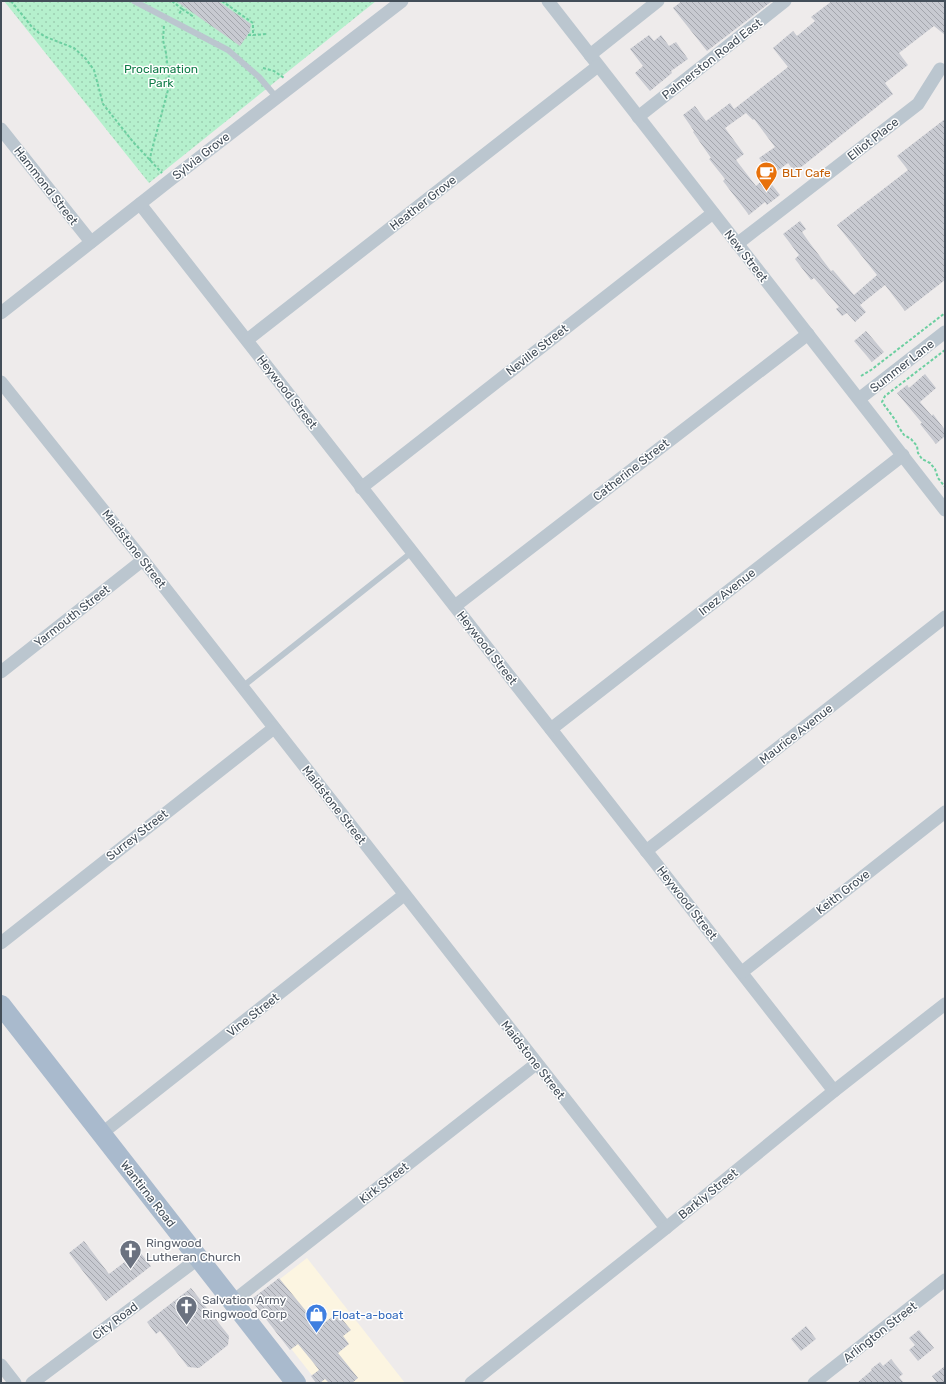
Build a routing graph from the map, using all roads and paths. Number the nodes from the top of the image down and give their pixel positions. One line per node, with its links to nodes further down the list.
1 (11, 1): 22 (path)
2 (134, 1): 12 (lane)
3 (172, 1): 9 (path)
4 (222, 1): 15 (path)
5 (402, 1): 19 (street, Sylvia Grove)
6 (548, 1): 16 (street, New Street)
7 (658, 1): 16 (street)
8 (785, 1): 20 (street, Palmerston Road East)
9 (182, 9): 10 (path); 11 (path)
10 (178, 15)
11 (194, 17)
12 (166, 18): 19 (lane); 22 (path)
13 (267, 34): 15 (path)
14 (248, 35): 15 (path)
15 (253, 35)
16 (590, 55): 17 (street, New Street)
17 (598, 66): 20 (street, New Street); 32 (street, Heather Grove)
18 (940, 69): 27 (street, Elliot Place)
19 (277, 98): 23 (street, Sylvia Grove)
20 (638, 117): 25 (street, New Street)
21 (1, 129): 26 (street, Hammond Street)
22 (150, 161): 23 (path)
23 (169, 181): 24 (street, Sylvia Grove)
24 (140, 204): 26 (street, Sylvia Grove); 32 (street, Heywood Street)
25 (713, 213): 27 (street, New Street); 39 (street, Neville Street)
26 (90, 242): 28 (street, Sylvia Grove)
27 (737, 244): 31 (street, New Street)
28 (1, 313)
29 (945, 313): 34 (path)
30 (945, 332): 36 (street, Summer Lane)
31 (808, 334): 36 (street, New Street); 43 (street, Catherine Street)
32 (247, 340): 39 (street, Heywood Street)
33 (945, 350): 38 (path)
34 (861, 376)
35 (2, 387): 42 (street, Maidstone Street)
36 (859, 399): 37 (street, New Street)
37 (903, 455): 40 (street, New Street); 48 (street, Inez Avenue)
38 (945, 487)
39 (361, 488): 41 (street, Heywood Street)
40 (945, 510)
41 (412, 552): 43 (street, Heywood Street); 46 (lane)
42 (143, 560): 45 (street, Yarmouth Street); 46 (street, Maidstone Street)
43 (455, 606): 48 (street, Heywood Street)
44 (945, 617): 50 (street, Maurice Avenue)
45 (1, 672)
46 (242, 687): 47 (street, Maidstone Street)
47 (274, 728): 51 (street, Maidstone Street); 52 (street, Surrey Street)
48 (551, 729): 50 (street, Heywood Street)
49 (945, 812): 53 (street, Keith Grove)
50 (646, 851): 53 (street, Heywood Street)
51 (404, 895): 56 (street, Maidstone Street); 58 (street, Vine Street)
52 (1, 943)
53 (742, 972): 57 (street, Heywood Street)
54 (945, 1004): 57 (street, Barkly Street)
55 (1, 1006): 58 (main road, Wantirna Road)
56 (536, 1064): 59 (street, Maidstone Street); 62 (street, Kirk Street)
57 (834, 1091): 59 (street, Barkly Street)
58 (101, 1134): 60 (main road, Wantirna Road)
59 (666, 1228): 67 (street, Barkly Street)
60 (199, 1258): 62 (main road, Wantirna Road); 65 (street, City Road)
61 (945, 1280): 68 (street, Arlington Street)
62 (232, 1302): 66 (main road, Wantirna Road)
63 (1, 1365): 64 (street)
64 (15, 1383)
65 (32, 1383)
66 (296, 1383)
67 (471, 1383)
68 (814, 1383)

